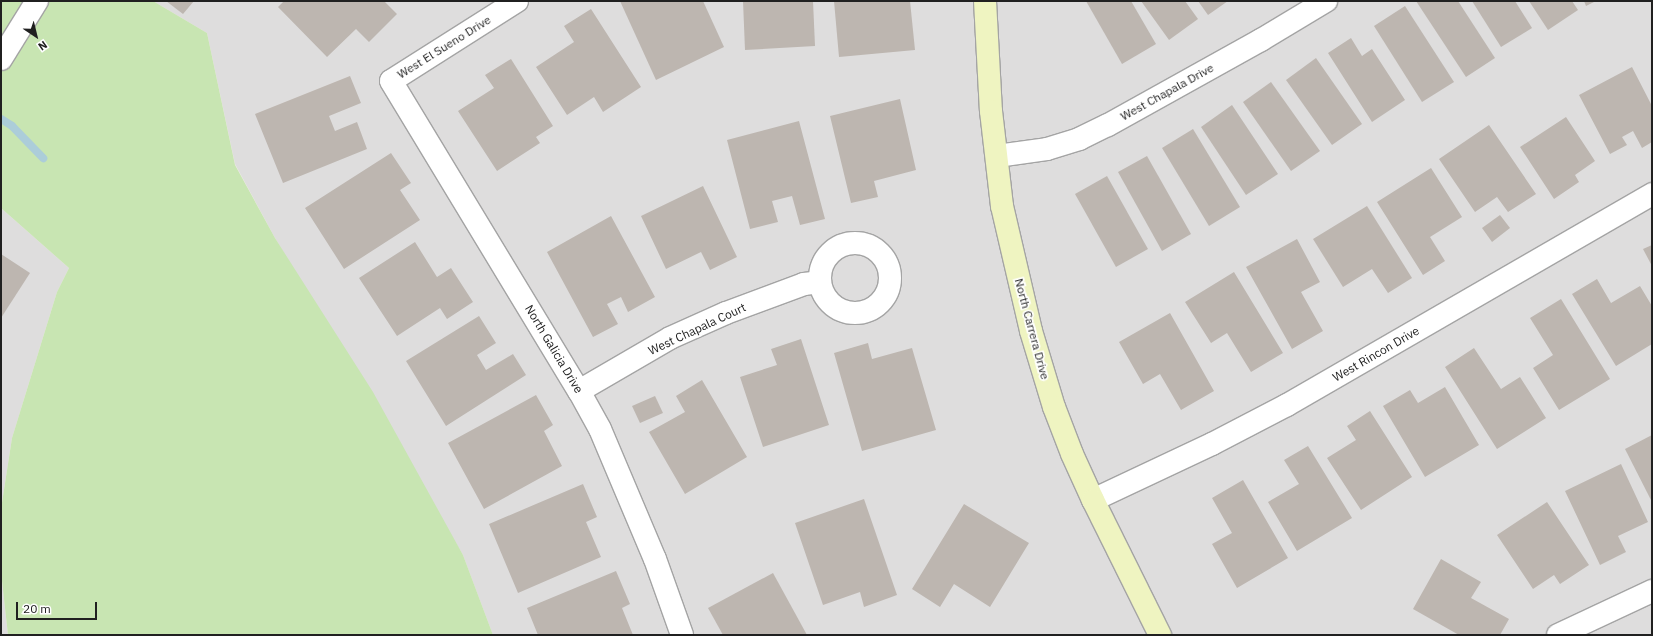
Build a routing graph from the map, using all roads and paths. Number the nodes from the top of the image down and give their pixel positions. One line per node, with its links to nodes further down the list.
1 (37, 1): 5 (street)
2 (517, 1): 6 (street, West El Sueno Drive)
3 (985, 1): 7 (street, North Carrera Drive)
4 (1326, 1): 7 (street, West Chapala Drive)
5 (1, 59)
6 (391, 81): 10 (street, North Galicia Drive)
7 (997, 156): 11 (street, North Carrera Drive)
8 (1652, 194): 11 (street, West Rincon Drive)
9 (820, 282): 10 (street, West Chapala Court)
10 (579, 391): 13 (street, North Galicia Drive)
11 (1093, 500): 14 (street, North Carrera Drive)
12 (1652, 591): 15 (street)
13 (682, 635)
14 (1160, 635)
15 (1558, 635)

